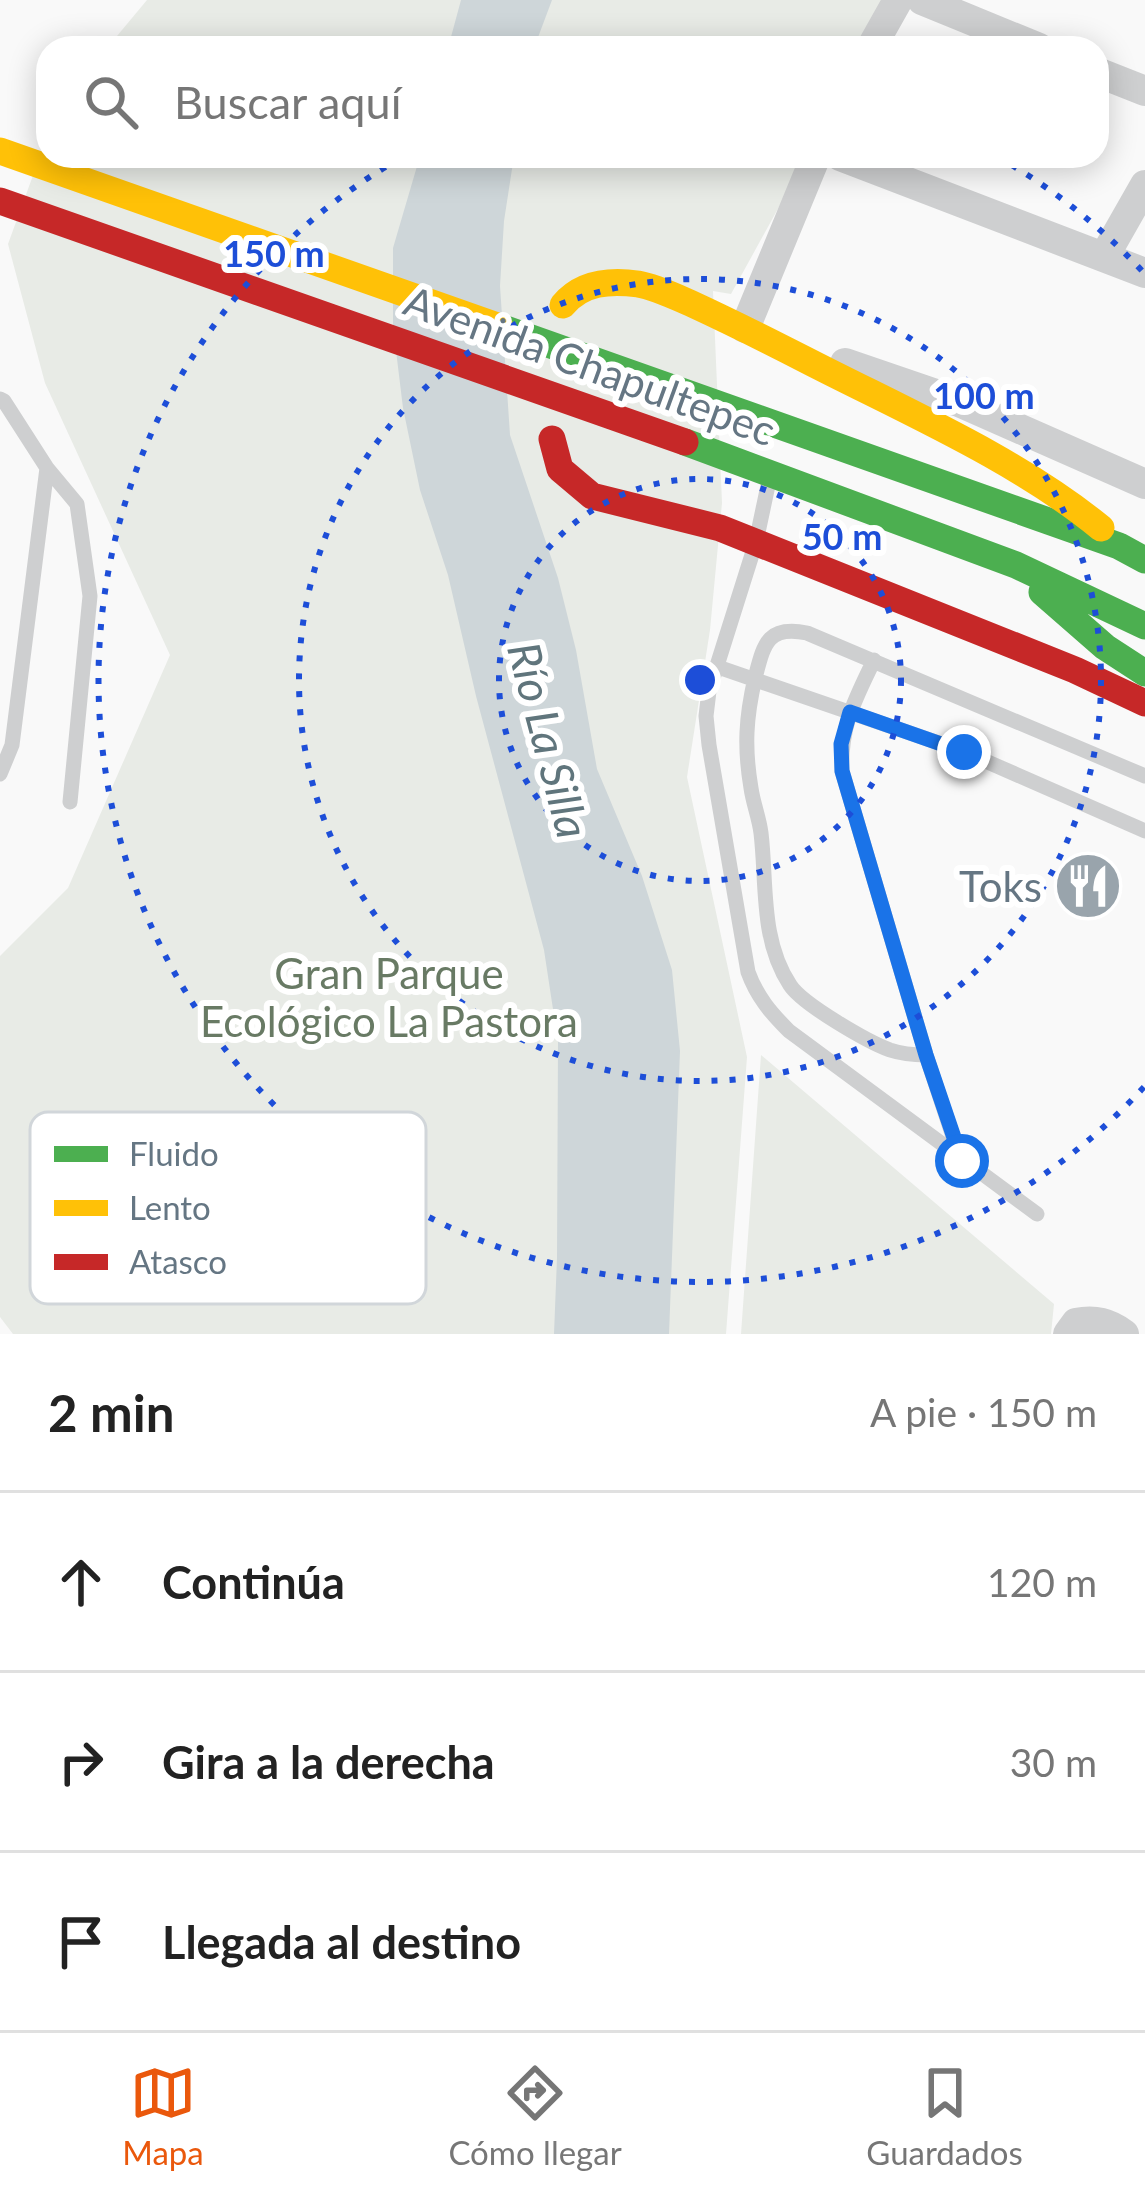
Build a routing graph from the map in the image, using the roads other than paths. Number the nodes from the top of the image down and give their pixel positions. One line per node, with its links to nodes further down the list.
1 (898, 0): 3 (street)
2 (922, 0): 4 (street)
3 (878, 36)
4 (1010, 36)
5 (1109, 77): 6 (street)
6 (1145, 92)
7 (0, 151): 8 (main road, Avenida Chapultepec)
8 (36, 164)
9 (47, 168): 24 (main road, Avenida Chapultepec)
10 (811, 168): 17 (street)
11 (872, 168): 14 (street)
12 (1145, 185): 14 (street)
13 (0, 201): 21 (main road, Avenida Chapultepec)
14 (1105, 256): 15 (street)
15 (1145, 273)
16 (563, 305): 17 (main road)
17 (748, 330): 22 (street); 24 (main road)
18 (0, 399): 20 (lane)
19 (552, 439): 23 (main road)
20 (47, 468): 35 (lane); 37 (lane)
21 (758, 468): 23 (lane); 26 (main road, Avenida Chapultepec)
22 (1145, 484)
23 (755, 542): 30 (lane); 33 (main road)
24 (1119, 546): 25 (main road, Avenida Chapultepec)
25 (1145, 560)
26 (1022, 567): 27 (main road); 28 (main road, Avenida Chapultepec); 31 (main road)
27 (1145, 599)
28 (1145, 626)
29 (874, 660): 32 (lane); 34 (lane); 36 (lane)
30 (718, 667): 32 (lane); 40 (lane)
31 (1145, 674)
32 (755, 681): 34 (lane); 39 (lane)
33 (1145, 704)
34 (850, 712): 38 (lane); 39 (lane)
35 (0, 774)
36 (1145, 776)
37 (70, 802)
38 (1145, 831)
39 (926, 1055): 40 (lane)
40 (962, 1161): 41 (lane)
41 (1037, 1214)
42 (1072, 1328): 43 (street)
43 (1124, 1334)

